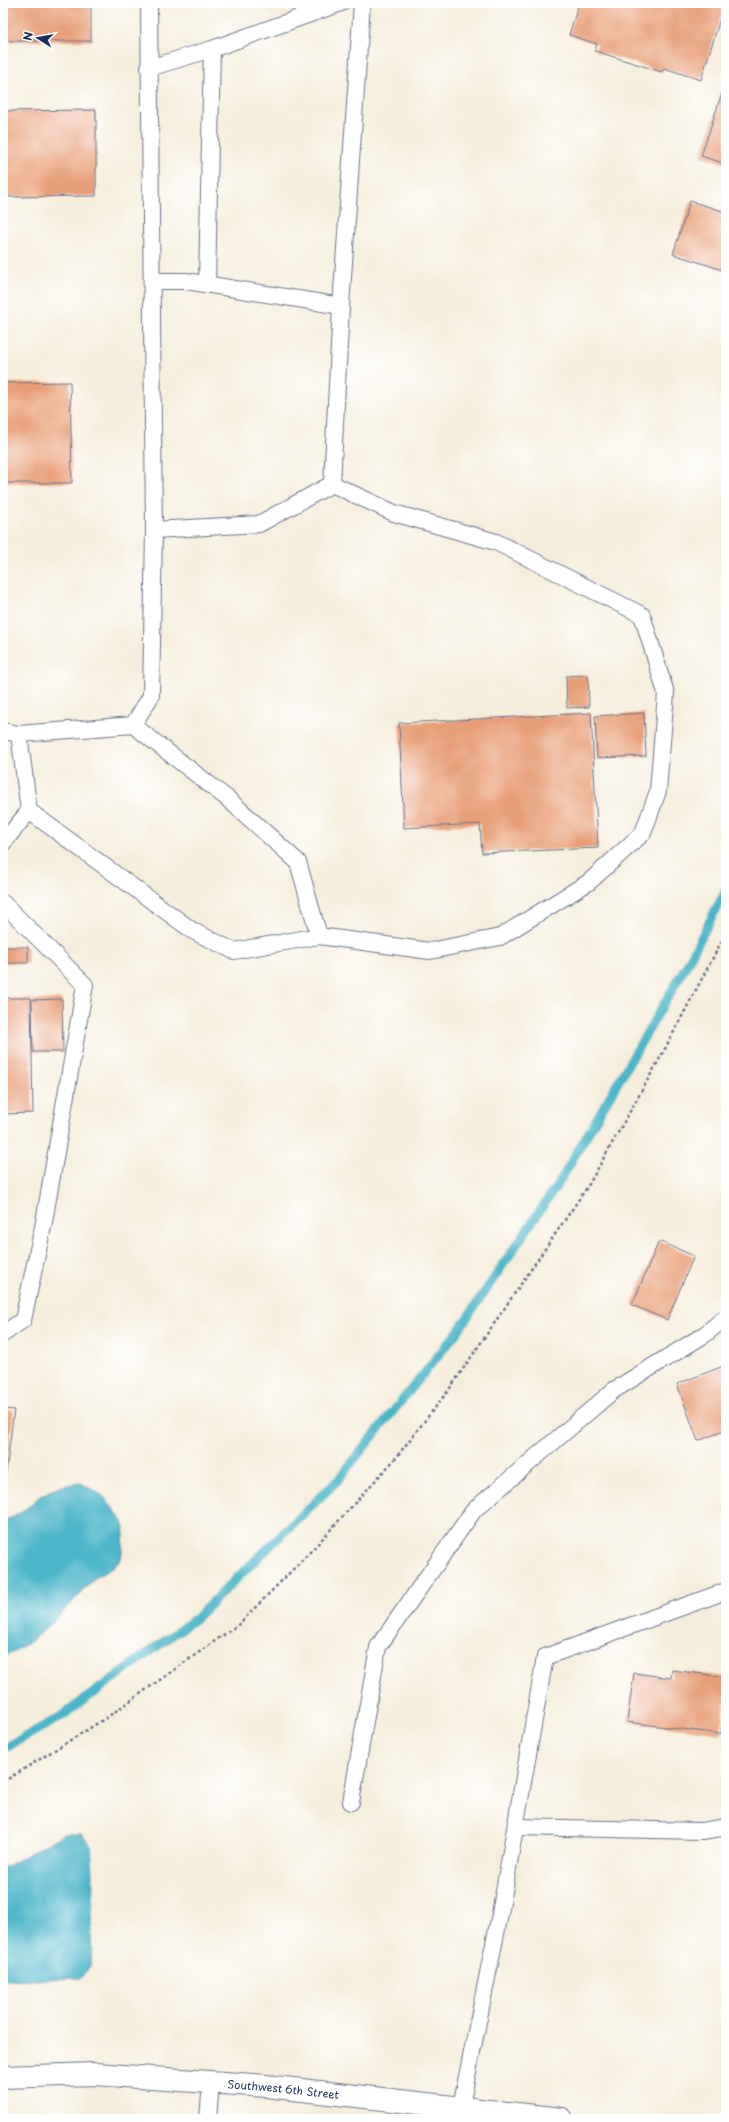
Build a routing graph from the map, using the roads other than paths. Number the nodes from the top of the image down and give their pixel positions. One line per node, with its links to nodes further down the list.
1 (149, 3): 5 (lane)
2 (341, 3): 4 (lane)
3 (362, 3): 8 (lane)
4 (212, 49): 5 (lane); 7 (lane)
5 (150, 68): 6 (lane)
6 (152, 280): 7 (lane); 10 (lane)
7 (207, 285): 8 (lane)
8 (341, 306): 9 (lane)
9 (332, 484): 10 (lane); 17 (lane)
10 (154, 530): 11 (lane)
11 (132, 725): 13 (lane); 17 (lane)
12 (3, 731): 13 (lane)
13 (19, 734): 14 (lane)
14 (29, 811): 15 (lane); 17 (lane)
15 (3, 843)
16 (3, 903): 19 (lane)
17 (319, 936)
18 (726, 1317): 21 (lane)
19 (3, 1334)
20 (726, 1591): 22 (lane)
21 (351, 1802)
22 (515, 1827): 23 (lane); 26 (lane)
23 (726, 1827)
24 (3, 2077): 25 (street, Southwest 6th Street)
25 (211, 2082): 26 (street, Southwest 6th Street); 27 (lane)
26 (461, 2106): 28 (street, Southwest 6th Street)
27 (208, 2119)
28 (562, 2119)

